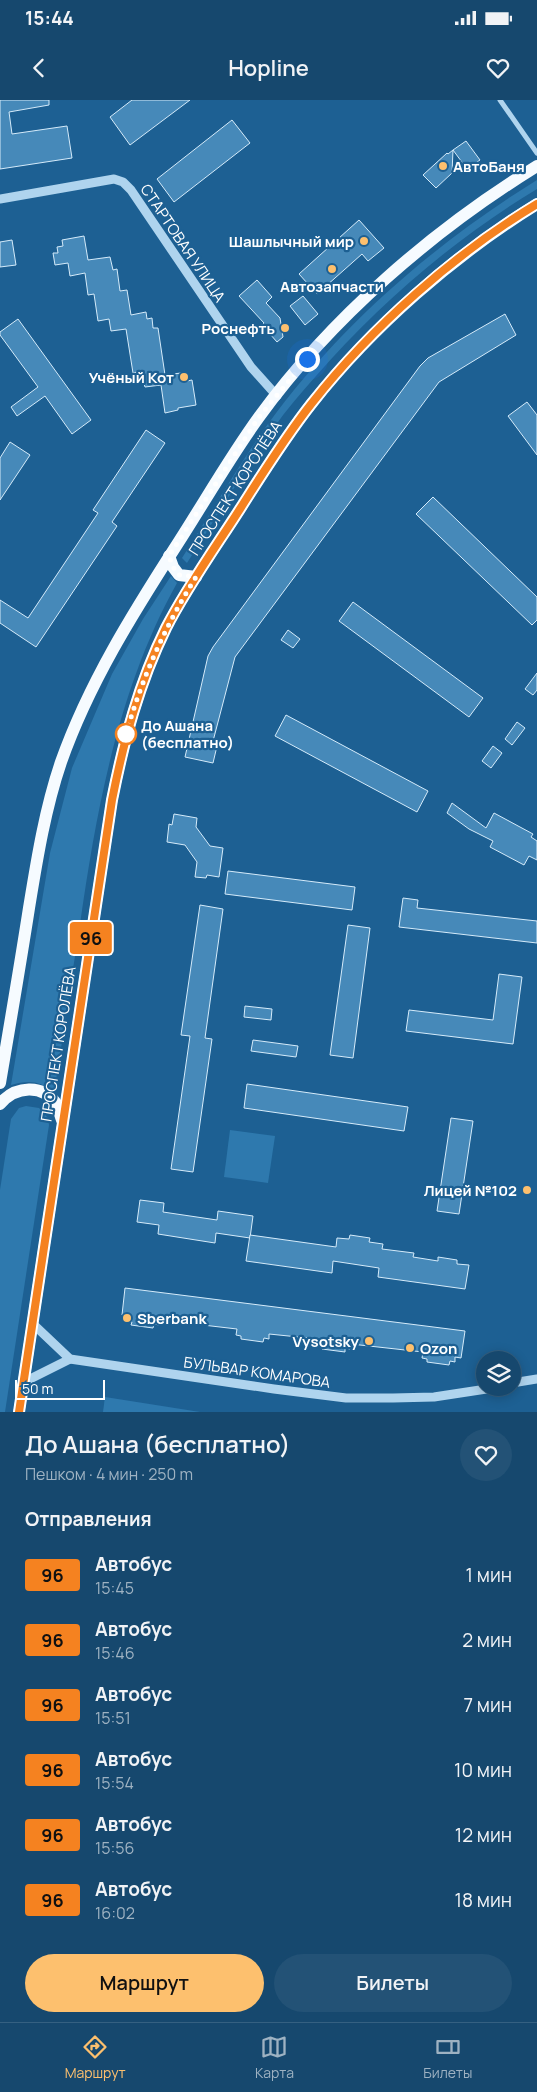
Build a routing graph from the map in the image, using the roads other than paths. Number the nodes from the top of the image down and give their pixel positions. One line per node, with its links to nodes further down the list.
1 (500, 100): 2 (street)
2 (537, 153)
3 (537, 166): 6 (main road, ПРОСПЕКТ КОРОЛЁВА)
4 (0, 199): 6 (street, СТАРТОВАЯ УЛИЦА)
5 (537, 204): 8 (main road, ПРОСПЕКТ КОРОЛЁВА)
6 (277, 396): 7 (main road, ПРОСПЕКТ КОРОЛЁВА)
7 (169, 556): 8 (main road); 9 (main road, ПРОСПЕКТ КОРОЛЁВА)
8 (196, 577): 11 (main road, ПРОСПЕКТ КОРОЛЁВА)
9 (0, 1082)
10 (0, 1104): 11 (main road)
11 (63, 1122): 12 (main road, ПРОСПЕКТ КОРОЛЁВА)
12 (32, 1323): 13 (street); 15 (main road, ПРОСПЕКТ КОРОЛЁВА)
13 (70, 1359): 15 (street); 17 (street, БУЛЬВАР КОМАРОВА)
14 (537, 1379): 16 (street)
15 (24, 1382): 18 (main road, ПРОСПЕКТ КОРОЛЁВА)
16 (521, 1382)
17 (476, 1391)
18 (19, 1412)

